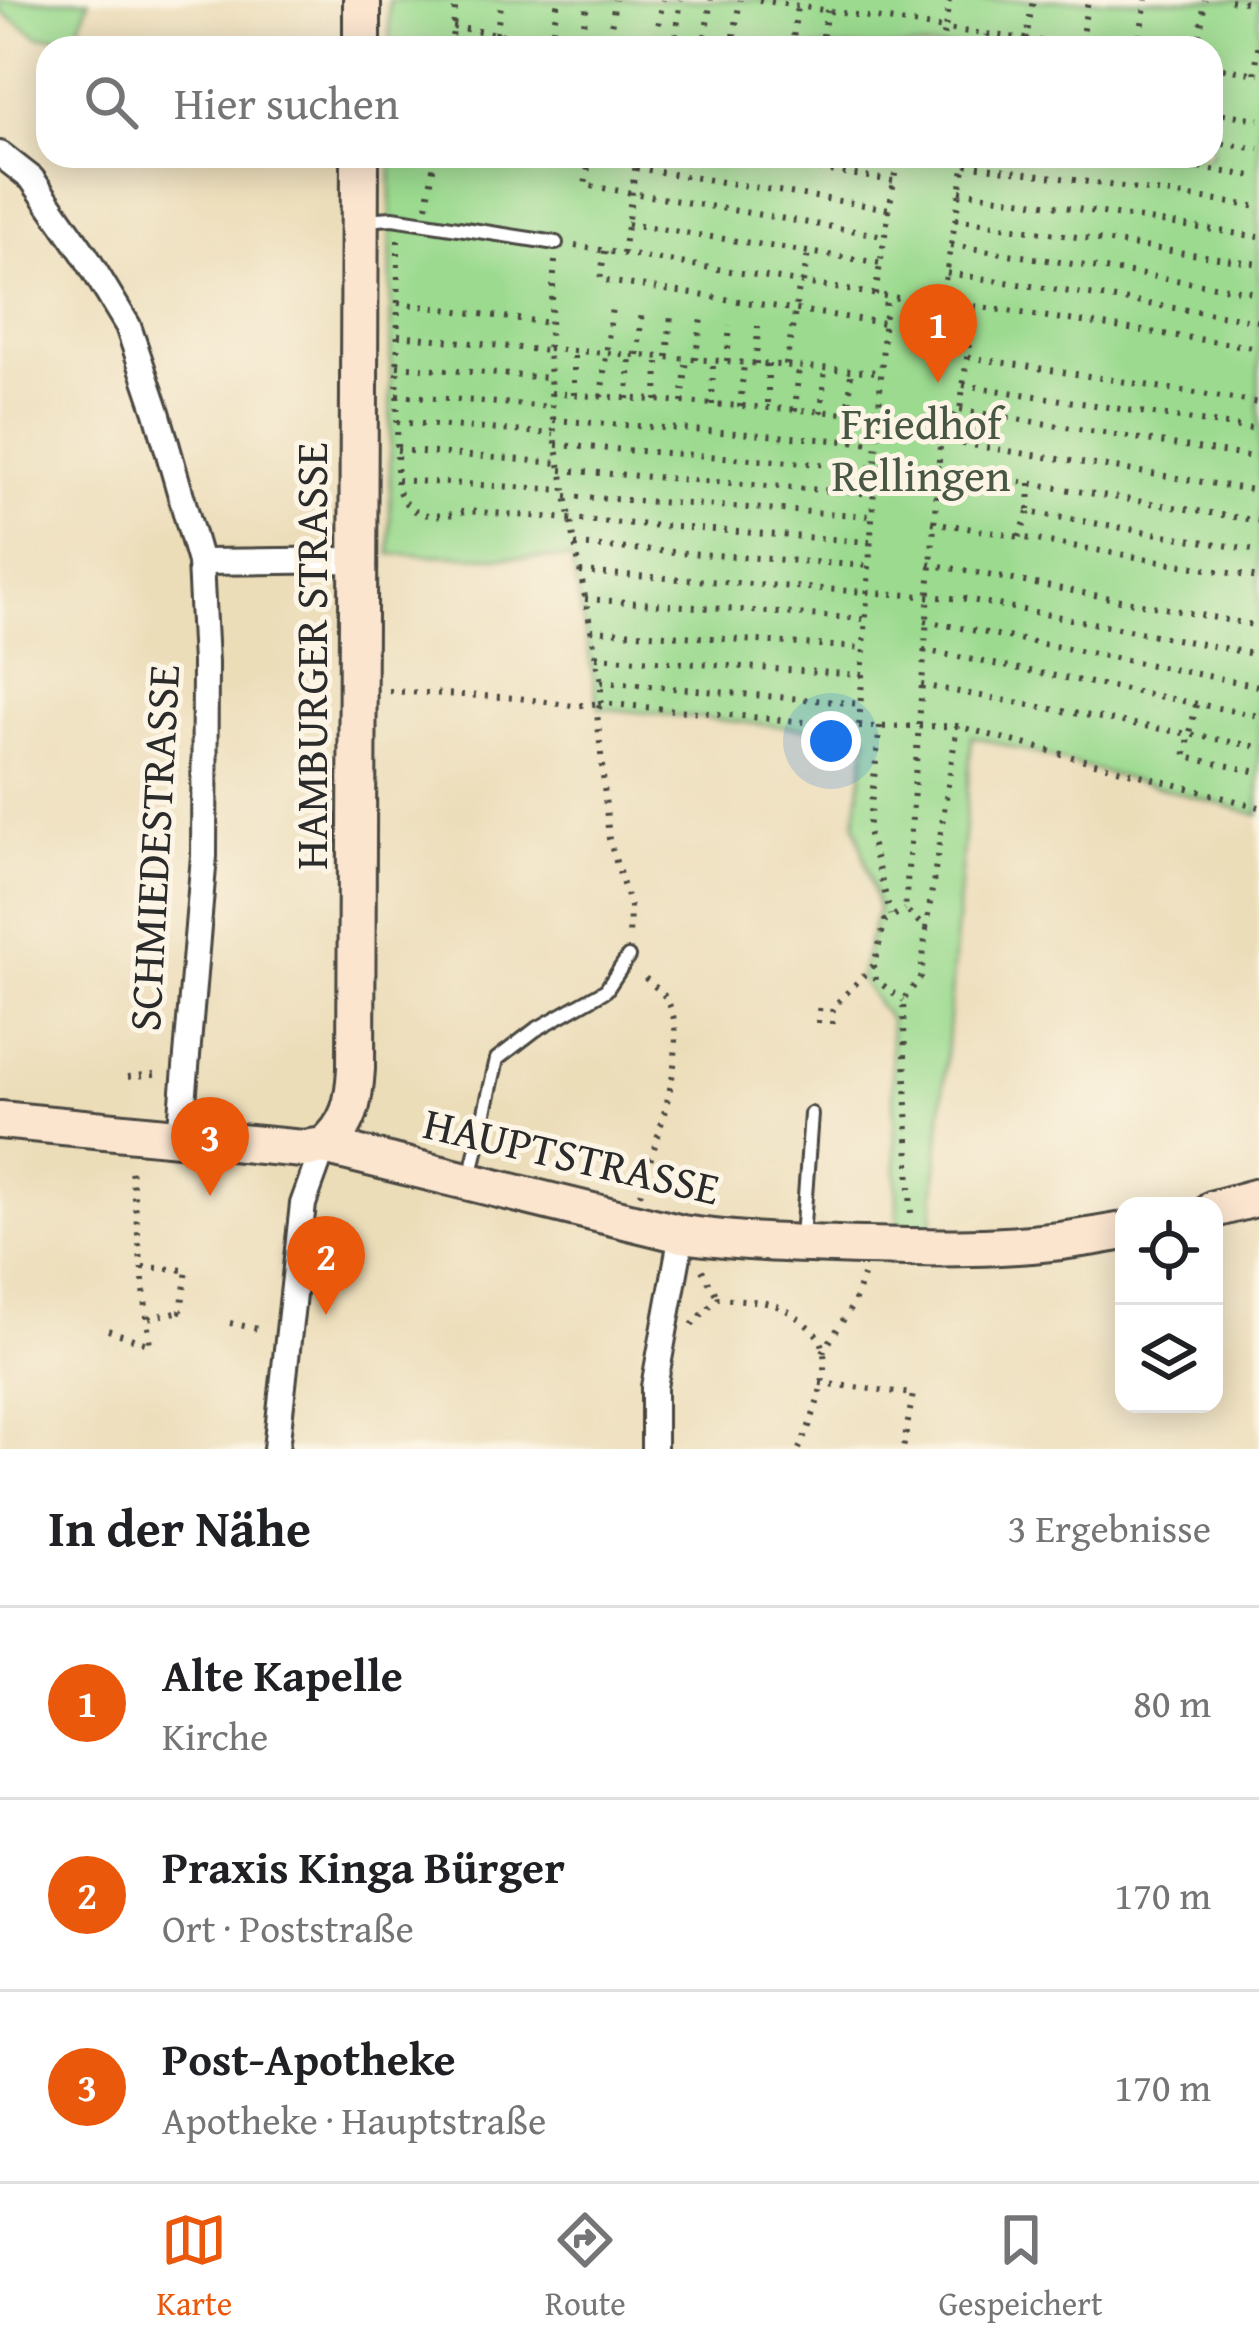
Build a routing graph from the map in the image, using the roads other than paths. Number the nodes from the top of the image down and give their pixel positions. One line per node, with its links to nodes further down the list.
1 (362, 0): 2 (main road)
2 (362, 36)
3 (0, 154): 8 (street, SCHMIEDESTRASSE)
4 (360, 168): 5 (main road, HAMBURGER STRASSE)
5 (360, 220): 6 (lane); 7 (main road, HAMBURGER STRASSE)
6 (556, 243)
7 (358, 560): 8 (street); 13 (main road, HAMBURGER STRASSE)
8 (200, 562): 12 (street, SCHMIEDESTRASSE)
9 (628, 957): 14 (lane)
10 (811, 1114): 19 (lane)
11 (0, 1120): 12 (main road, HAUPTSTRASSE)
12 (180, 1138): 13 (main road, HAUPTSTRASSE)
13 (325, 1146): 14 (main road, HAUPTSTRASSE); 20 (street)
14 (470, 1180): 18 (main road, HAUPTSTRASSE)
15 (1259, 1197): 16 (main road)
16 (1223, 1207)
17 (1115, 1232): 19 (main road, HAUPTSTRASSE)
18 (682, 1234): 19 (main road, HAUPTSTRASSE); 21 (street)
19 (802, 1245)
20 (276, 1449)
21 (655, 1449)

